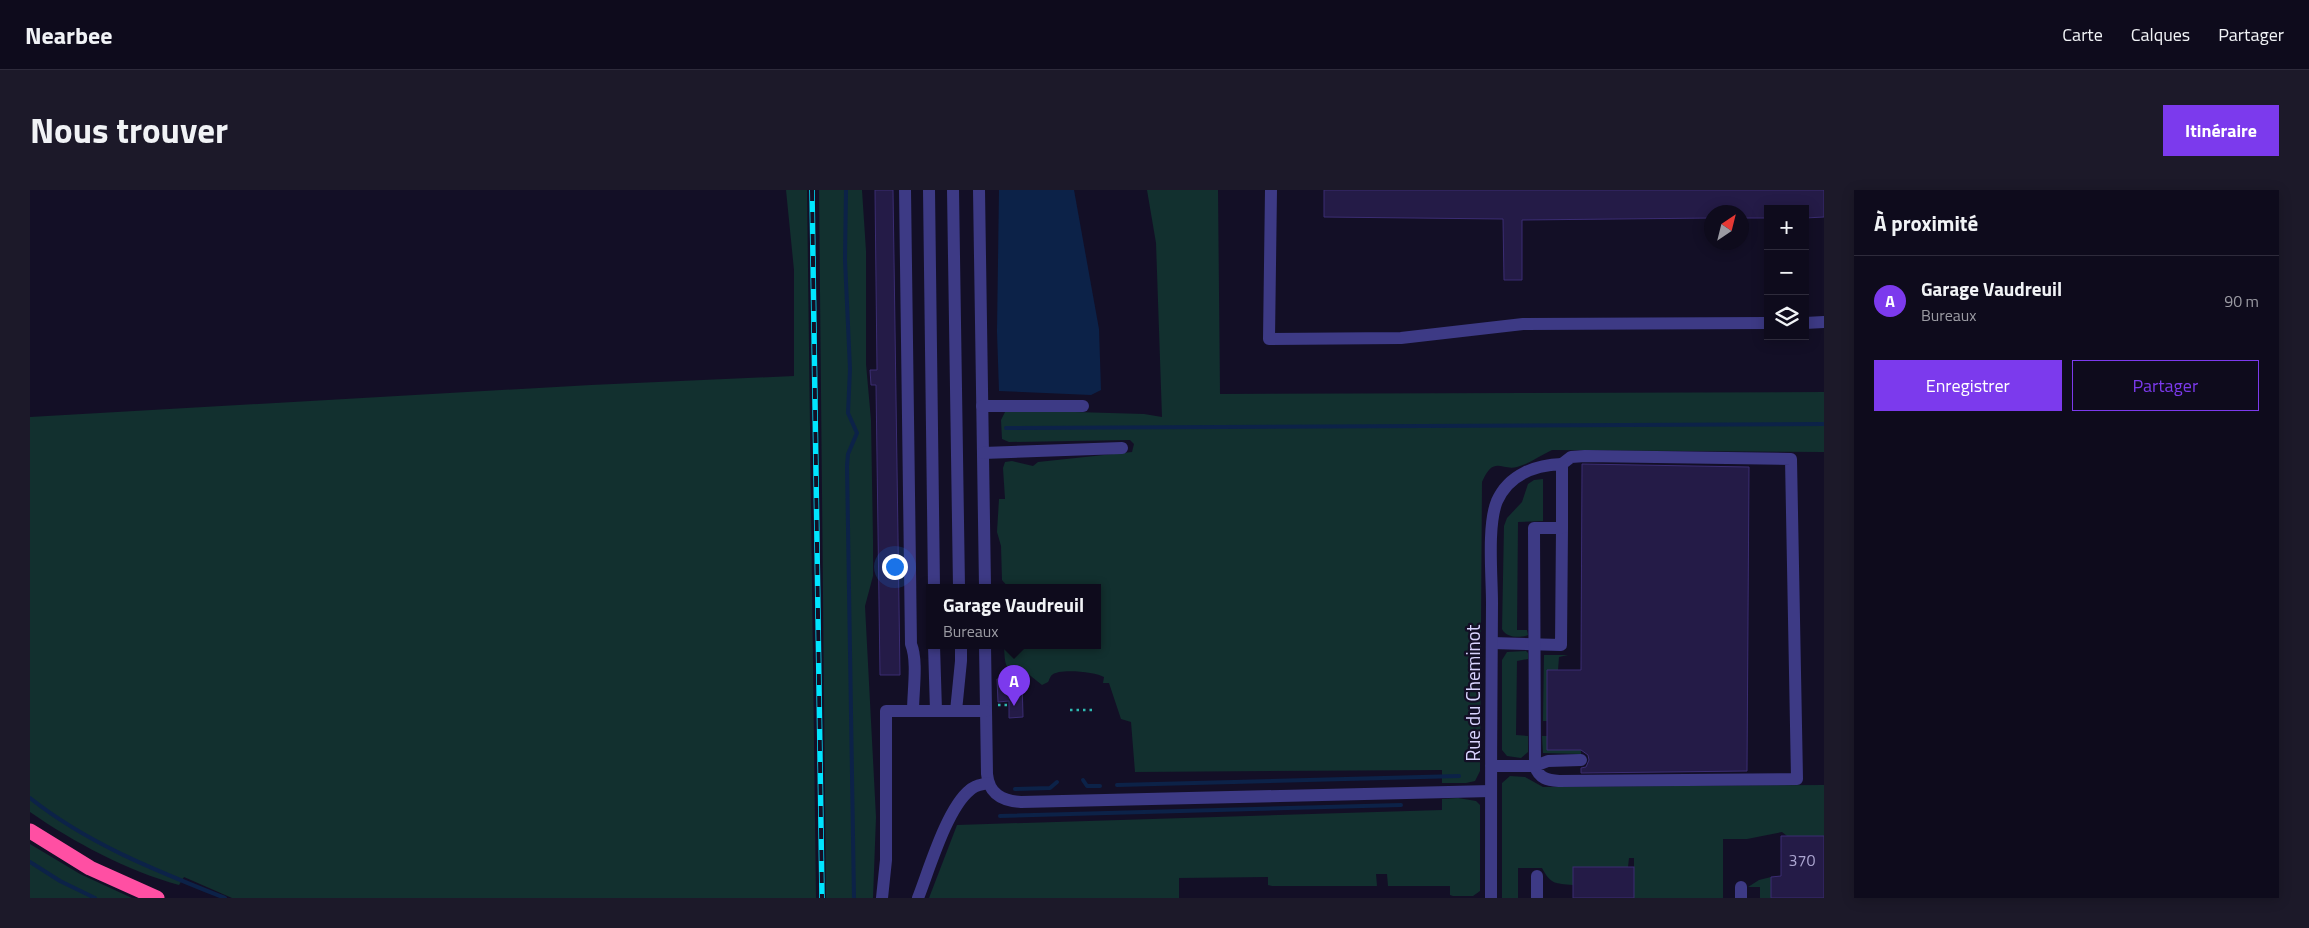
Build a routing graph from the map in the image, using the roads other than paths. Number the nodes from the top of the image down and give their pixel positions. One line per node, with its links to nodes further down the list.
1 (905, 190): 24 (street)
2 (929, 190): 15 (street)
3 (953, 190): 16 (street)
4 (979, 190): 9 (street)
5 (1271, 190): 8 (street)
6 (1809, 322): 7 (street)
7 (1824, 322)
8 (1764, 323)
9 (982, 406): 10 (street); 12 (street)
10 (1083, 406)
11 (1122, 448): 12 (street)
12 (983, 453): 17 (street)
13 (1562, 464): 14 (street); 18 (street, Rue du Cheminot); 29 (street)
14 (1562, 528): 19 (street); 19 (street)
15 (934, 584)
16 (959, 584)
17 (985, 584)
18 (1492, 643): 19 (street); 28 (street, Rue du Cheminot)
19 (1535, 644): 29 (street)
20 (934, 649): 25 (street)
21 (961, 649): 26 (street)
22 (985, 649): 23 (street)
23 (991, 708): 26 (street); 30 (street)
24 (913, 710): 25 (street); 35 (street)
25 (936, 711): 26 (street)
26 (956, 711)
27 (1581, 760): 29 (street)
28 (1491, 766): 29 (street); 31 (street, Rue du Cheminot)
29 (1535, 766)
30 (988, 783): 31 (street); 36 (street)
31 (1491, 791): 37 (street, Rue du Cheminot)
32 (30, 831): 34 (highway)
33 (1537, 876): 38 (street)
34 (157, 898)
35 (882, 898)
36 (918, 898)
37 (1491, 898)
38 (1537, 898)

